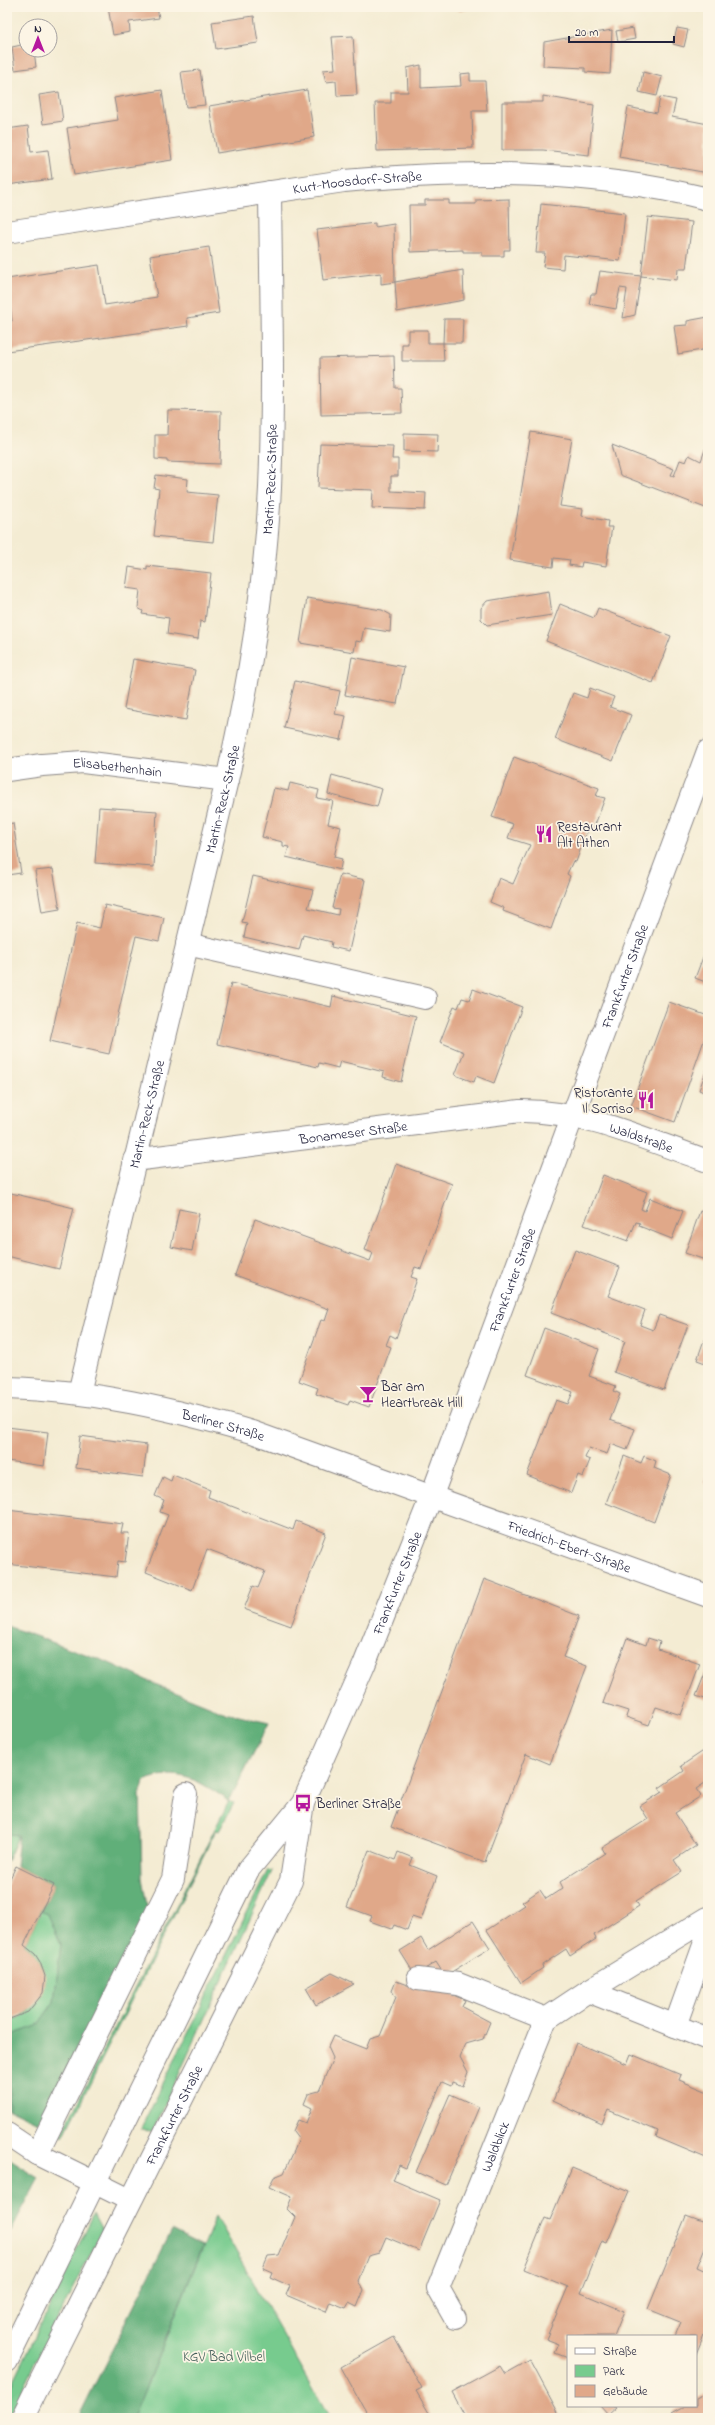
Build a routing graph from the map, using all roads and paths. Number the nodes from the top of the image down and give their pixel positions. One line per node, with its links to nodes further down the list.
1 (270, 192): 2 (street, Kurt-Moosdorf-Straße); 3 (street, Kurt-Moosdorf-Straße); 6 (street, Martin-Reck-Straße)
2 (708, 199)
3 (7, 232)
4 (708, 751): 9 (street, Frankfurter Straße)
5 (7, 770): 6 (street, Elisabethenhain)
6 (227, 780): 7 (street, Martin-Reck-Straße)
7 (187, 944): 8 (street); 10 (street, Martin-Reck-Straße)
8 (425, 998)
9 (574, 1115): 10 (street, Bonameser Straße); 11 (street, Waldstraße); 14 (street, Frankfurter Straße)
10 (134, 1160): 13 (street, Martin-Reck-Straße)
11 (708, 1161)
12 (7, 1388): 13 (street, Berliner Straße)
13 (79, 1393): 14 (street, Berliner Straße)
14 (432, 1495): 15 (street, Friedrich-Ebert-Straße); 17 (street, Frankfurter Straße)
15 (708, 1596)
16 (186, 1794): 26 (street)
17 (303, 1804): 27 (street, Frankfurter Straße); 28 (street, Frankfurter Straße)
18 (708, 1918): 21 (street)
19 (708, 1934): 23 (street)
20 (418, 1979): 22 (street)
21 (588, 1991): 22 (street); 23 (street)
22 (546, 2019): 29 (street, Waldblick)
23 (675, 2026): 24 (street)
24 (708, 2039)
25 (7, 2134): 26 (street)
26 (38, 2154): 27 (street)
27 (94, 2181): 28 (street); 30 (street, Frankfurter Straße)
28 (130, 2200): 31 (street, Frankfurter Straße)
29 (455, 2318)
30 (7, 2361)
31 (22, 2418)

